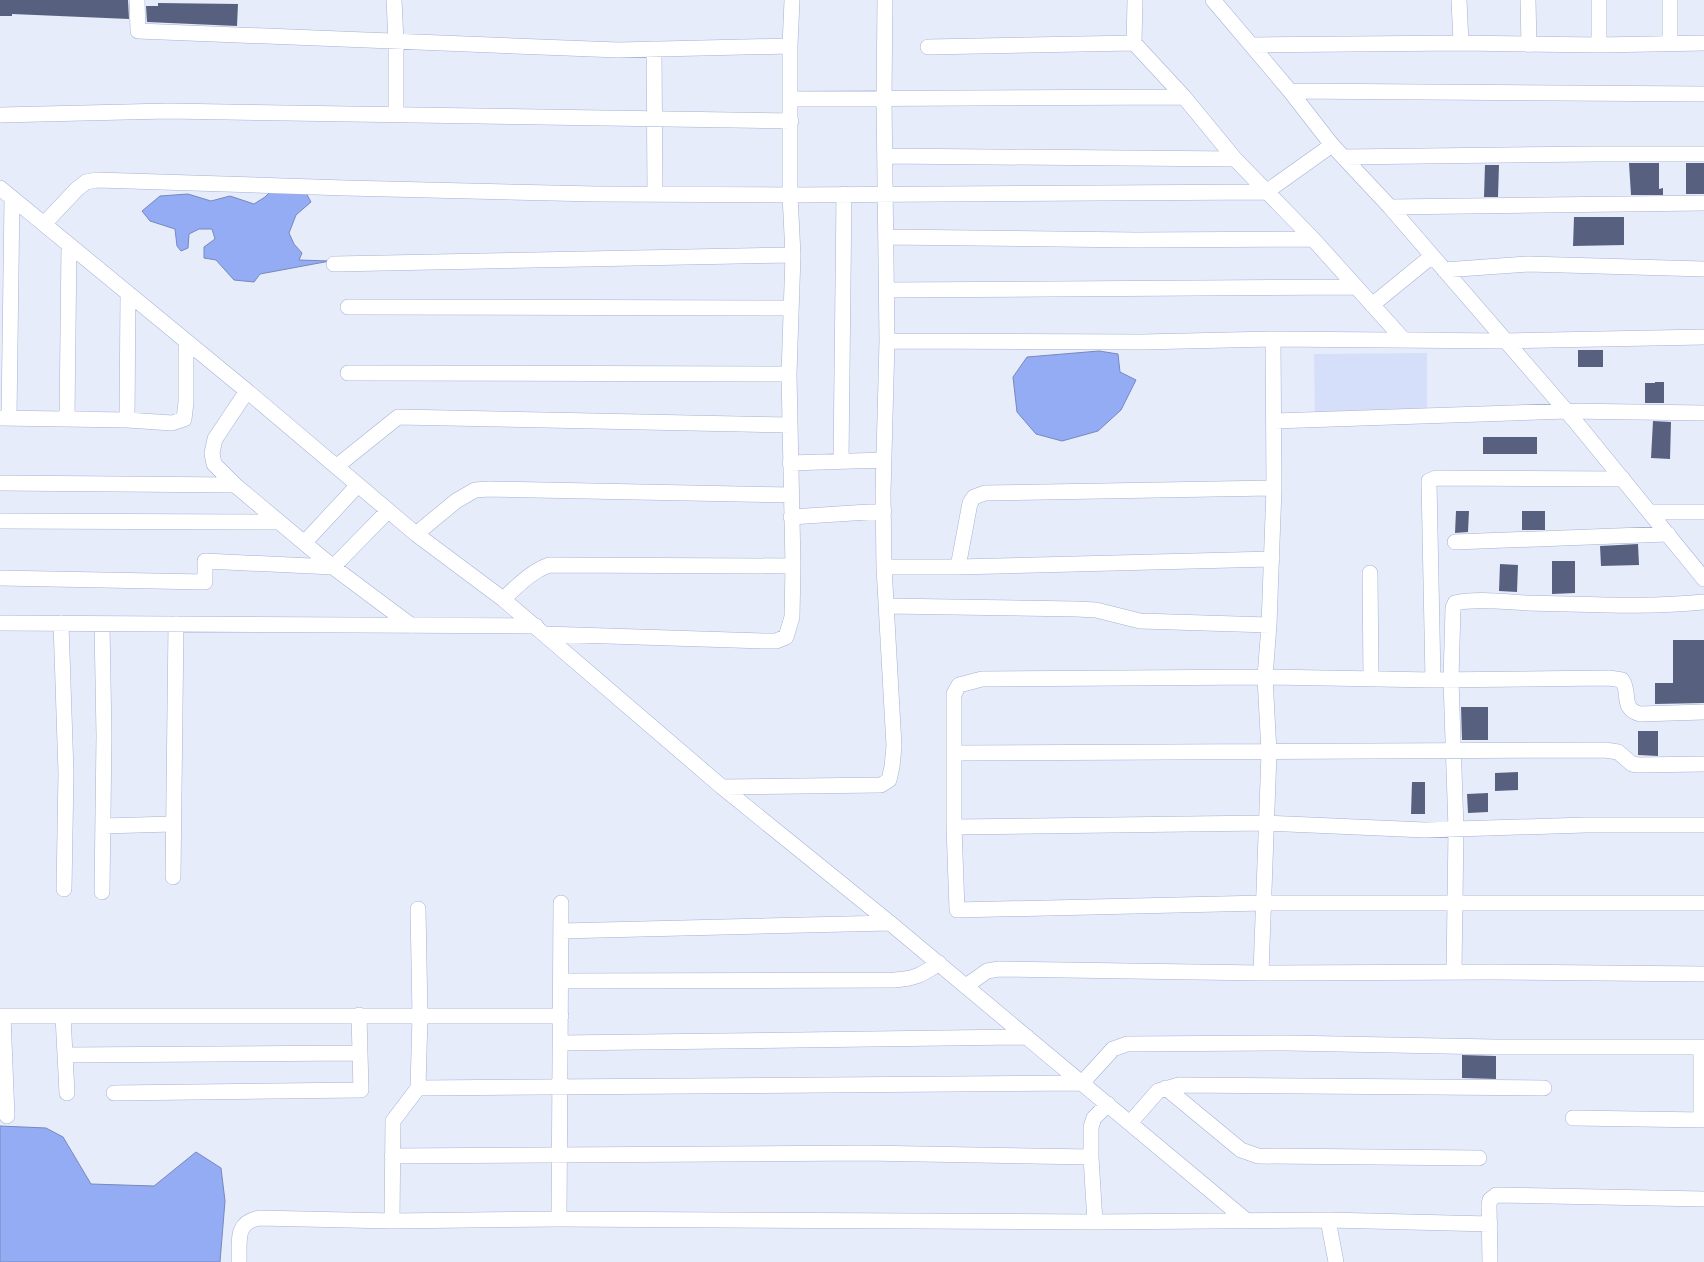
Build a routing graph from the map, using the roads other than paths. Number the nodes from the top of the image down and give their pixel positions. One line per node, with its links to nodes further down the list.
1 (137, 0): 11 (street)
2 (394, 0): 11 (street)
3 (792, 0): 19 (street)
4 (885, 0): 26 (street)
5 (1134, 0): 12 (street)
6 (1213, 0): 16 (street)
7 (1459, 0): 13 (street)
8 (1528, 0): 17 (street)
9 (1599, 0): 18 (street)
10 (1670, 0): 15 (street)
11 (396, 41): 21 (street); 28 (street)
12 (1134, 43): 20 (street); 24 (street)
13 (1461, 43): 16 (street); 17 (street)
14 (1704, 43): 15 (street)
15 (1670, 44): 18 (street)
16 (1251, 45): 22 (street)
17 (1528, 45): 18 (street)
18 (1600, 45)
19 (790, 46): 21 (street); 25 (street)
20 (928, 47)
21 (654, 49): 29 (street)
22 (1290, 91): 23 (street); 31 (street)
23 (1704, 94)
24 (1184, 98): 26 (street); 35 (street)
25 (791, 99): 26 (street); 30 (street)
26 (884, 99): 33 (street)
27 (0, 115): 28 (street)
28 (396, 115): 29 (street)
29 (654, 119): 30 (street); 39 (street)
30 (791, 121): 40 (street)
31 (1332, 144): 34 (street); 37 (street)
32 (1704, 154): 34 (street)
33 (886, 156): 35 (street); 38 (street)
34 (1343, 157): 44 (street)
35 (1235, 159): 37 (street)
36 (0, 188): 42 (street)
37 (1266, 192): 38 (street); 47 (street)
38 (885, 193): 41 (street); 46 (street)
39 (655, 194): 40 (street); 45 (street)
40 (790, 194): 41 (street); 49 (street)
41 (844, 194): 77 (street)
42 (12, 198): 45 (street); 71 (street)
43 (1704, 203): 44 (street)
44 (1390, 207): 50 (street)
45 (44, 224): 48 (street)
46 (887, 237): 47 (street); 55 (street)
47 (1313, 239): 54 (street)
48 (69, 245): 56 (street); 72 (street)
49 (793, 255): 51 (street); 59 (street)
50 (1432, 256): 53 (street); 57 (street)
51 (334, 264)
52 (1704, 269): 53 (street)
53 (1444, 270): 65 (street)
54 (1355, 287): 55 (street); 57 (street)
55 (888, 290): 64 (street)
56 (128, 293): 63 (street); 73 (street)
57 (1372, 306): 62 (street)
58 (348, 307): 59 (street)
59 (790, 308): 67 (street)
60 (1704, 337): 65 (street)
61 (1274, 339): 62 (street); 64 (street); 74 (street)
62 (1404, 340): 65 (street)
63 (186, 341): 68 (street); 73 (street)
64 (888, 341): 76 (street)
65 (1505, 341): 69 (street)
66 (348, 374): 67 (street)
67 (789, 374): 75 (street)
68 (247, 390): 79 (street); 82 (street)
69 (1567, 411): 70 (street); 74 (street); 80 (street)
70 (1704, 413)
71 (4, 418): 72 (street)
72 (67, 419): 73 (street)
73 (127, 420)
74 (1274, 421): 84 (street)
75 (790, 425): 78 (street); 79 (street)
76 (884, 460): 77 (street); 87 (street)
77 (841, 461): 78 (street)
78 (790, 463): 85 (street)
79 (337, 466): 83 (street)
80 (1623, 479): 88 (street); 117 (street)
81 (0, 483): 82 (street)
82 (235, 485): 92 (street)
83 (357, 486): 86 (street); 95 (street)
84 (1274, 488): 97 (street); 101 (street)
85 (792, 495): 90 (street); 93 (street)
86 (388, 511): 93 (street); 99 (street)
87 (884, 511): 90 (street); 100 (street)
88 (1650, 512): 89 (street); 94 (street)
89 (1704, 512)
90 (791, 517): 98 (street)
91 (0, 521): 92 (street)
92 (279, 522): 95 (street)
93 (416, 534): 105 (street)
94 (1668, 534): 96 (street); 104 (street)
95 (305, 542): 99 (street)
96 (1455, 542)
97 (1272, 559): 101 (street); 112 (street)
98 (793, 566): 105 (street); 114 (street)
99 (333, 567): 103 (street); 113 (street)
100 (884, 567): 101 (street); 107 (street)
101 (958, 567)
102 (1370, 573): 116 (street)
103 (0, 578)
104 (1704, 579)
105 (503, 599): 114 (street)
106 (1704, 602): 118 (street)
107 (887, 606): 112 (street); 124 (street)
108 (0, 623): 109 (street)
109 (61, 623): 110 (street); 132 (street)
110 (102, 624): 111 (street); 128 (street)
111 (176, 624): 113 (street); 126 (street)
112 (1269, 625): 115 (street)
113 (412, 626): 114 (street)
114 (540, 630): 124 (street)
115 (1265, 677): 116 (street); 121 (street); 122 (street)
116 (1371, 679): 117 (street)
117 (1433, 680): 118 (street)
118 (1451, 680): 119 (street); 120 (street)
119 (1704, 712)
120 (1453, 750): 122 (street); 123 (street); 130 (street)
121 (954, 753): 122 (street); 129 (street)
122 (1269, 753): 125 (street)
123 (1704, 764)
124 (722, 787): 139 (street)
125 (1266, 823): 129 (street); 130 (street); 135 (street)
126 (173, 824): 128 (street); 131 (street)
127 (1704, 825): 130 (street)
128 (103, 826): 133 (street)
129 (954, 827): 135 (street)
130 (1456, 829): 136 (street)
131 (173, 877)
132 (64, 889)
133 (102, 892)
134 (562, 903): 140 (street)
135 (1264, 903): 136 (street); 143 (street)
136 (1456, 903): 137 (street); 142 (street)
137 (1704, 903)
138 (418, 909): 150 (street)
139 (890, 922): 140 (street); 141 (street)
140 (561, 931): 145 (street)
141 (939, 963): 145 (street); 146 (street)
142 (1454, 972): 143 (street); 144 (street)
143 (1261, 974): 146 (street)
144 (1704, 974)
145 (561, 981): 151 (street)
146 (966, 986): 152 (street)
147 (359, 1015): 149 (street); 150 (street); 155 (street)
148 (2, 1016): 149 (street); 165 (street)
149 (63, 1016): 156 (street)
150 (420, 1016): 151 (street); 158 (street)
151 (561, 1016): 153 (street)
152 (1027, 1037): 153 (street); 157 (street)
153 (560, 1043): 159 (street)
154 (1702, 1047): 157 (street); 167 (street)
155 (360, 1053): 156 (street); 163 (street)
156 (65, 1055): 162 (street)
157 (1082, 1083): 159 (street); 164 (street)
158 (418, 1088): 159 (street); 170 (street)
159 (560, 1088): 169 (street)
160 (1166, 1088): 161 (street); 168 (street); 172 (street)
161 (1544, 1088)
162 (67, 1093)
163 (114, 1093)
164 (1108, 1104): 168 (street); 171 (street)
165 (7, 1116)
166 (1573, 1118): 167 (street)
167 (1702, 1120)
168 (1130, 1123): 177 (street)
169 (559, 1155): 170 (street); 171 (street); 174 (street)
170 (392, 1156): 176 (street)
171 (1091, 1157): 178 (street)
172 (1479, 1158)
173 (1704, 1199): 179 (street)
174 (559, 1219): 176 (street); 178 (street)
175 (1328, 1220): 177 (street); 179 (street); 181 (street)
176 (392, 1221): 180 (street)
177 (1247, 1221): 178 (street)
178 (1095, 1222)
179 (1490, 1224): 182 (street)
180 (239, 1262)
181 (1336, 1262)
182 (1490, 1262)

